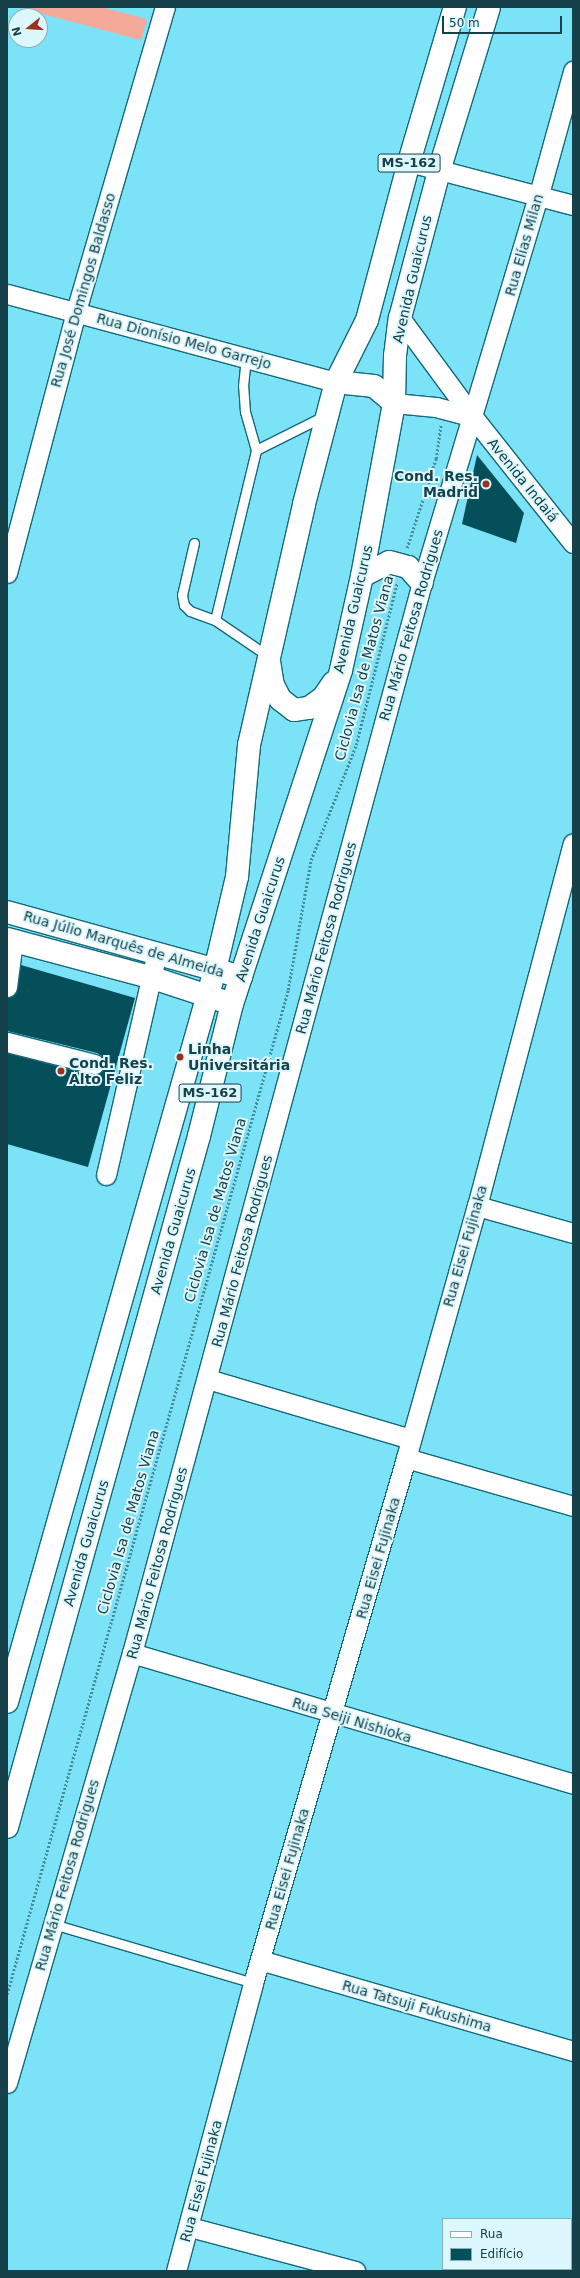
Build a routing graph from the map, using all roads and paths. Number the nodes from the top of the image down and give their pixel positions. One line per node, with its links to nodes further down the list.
1 (165, 7): 10 (street, Rua José Domingos Baldasso)
2 (455, 7): 5 (main road, Avenida Guaicurus / MS-162)
3 (489, 7): 6 (main road, Avenida Guaicurus / MS-162)
4 (573, 72): 7 (street, Rua Elías Milan)
5 (409, 162): 6 (street); 13 (main road, Avenida Guaicurus / MS-162)
6 (439, 171): 7 (street); 11 (main road, Avenida Guaicurus / MS-162)
7 (539, 194): 8 (street); 17 (street, Rua Elías Milan)
8 (573, 205)
9 (7, 294): 10 (street, Rua Dionísio Melo Garrejo)
10 (76, 311): 12 (street, Rua Dionísio Melo Garrejo); 22 (street, Rua José Domingos Baldasso)
11 (400, 318): 14 (main road, Avenida Guaicurus / MS-162); 17 (street, Avenida Indaiá)
12 (246, 357): 13 (street, Rua Dionísio Melo Garrejo); 18 (lane)
13 (336, 382): 14 (main road); 16 (main road, Avenida Guaicurus / MS-162)
14 (394, 403): 15 (street); 23 (main road, Avenida Guaicurus / MS-162)
15 (444, 409): 17 (street); 21 (path, Ciclovia Isa de Matos Viana)
16 (327, 415): 18 (lane); 26 (main road, Avenida Guaicurus / MS-162)
17 (473, 417): 20 (street, Avenida Indaiá); 24 (street, Rua Mário Feitosa Rodrigues)
18 (256, 450): 25 (lane)
19 (194, 543): 25 (lane)
20 (573, 543)
21 (402, 566): 23 (main road); 24 (main road); 55 (path, Ciclovia Isa de Matos Viana)
22 (7, 573)
23 (362, 576): 27 (main road, Avenida Guaicurus / MS-162)
24 (422, 583): 43 (street, Rua Mário Feitosa Rodrigues)
25 (216, 620): 26 (lane)
26 (268, 656): 27 (main road); 32 (main road, Avenida Guaicurus / MS-162)
27 (340, 670): 34 (main road, Avenida Guaicurus / MS-162)
28 (573, 843): 41 (street, Rua Eisei Fujinaka)
29 (7, 912): 31 (main road, Rua Júlio Marquês de Almeida)
30 (10, 940): 33 (main road, Rua Júlio Marquês de Almeida); 35 (street)
31 (157, 953): 32 (main road, Rua Júlio Marquês de Almeida); 33 (street)
32 (215, 970): 34 (main road, Rua Júlio Marquês de Almeida); 36 (main road, Avenida Guaicurus / MS-162)
33 (150, 977): 36 (main road, Rua Júlio Marquês de Almeida); 40 (street)
34 (241, 977): 37 (main road, Avenida Guaicurus / MS-162)
35 (7, 987)
36 (206, 996): 37 (main road, Rua Júlio Marquês de Almeida); 48 (main road, Avenida Guaicurus / MS-162)
37 (232, 1004): 51 (main road, Avenida Guaicurus / MS-162)
38 (7, 1042): 39 (street)
39 (94, 1064)
40 (106, 1175)
41 (477, 1206): 42 (street); 44 (street, Rua Eisei Fujinaka)
42 (573, 1233)
43 (208, 1379): 44 (street); 47 (street, Rua Mário Feitosa Rodrigues)
44 (410, 1439): 45 (street, Rua Eisei Fujinaka)
45 (406, 1458): 46 (street); 49 (street, Rua Eisei Fujinaka)
46 (573, 1506)
47 (132, 1653): 49 (street, Rua Seiji Nishioka); 52 (street, Rua Mário Feitosa Rodrigues)
48 (7, 1702)
49 (332, 1714): 50 (street, Rua Seiji Nishioka); 53 (street, Rua Eisei Fujinaka)
50 (573, 1784)
51 (7, 1827)
52 (53, 1924): 54 (lane); 57 (street, Rua Mário Feitosa Rodrigues)
53 (260, 1960): 54 (street, Rua Eisei Fujinaka); 56 (street, Rua Tatsuji Fukushima)
54 (253, 1982): 58 (street, Rua Eisei Fujinaka)
55 (7, 1994)
56 (573, 2051)
57 (7, 2083)
58 (190, 2227): 59 (street, Rua Eisei Fujinaka); 60 (street)
59 (176, 2271)
60 (355, 2271)

